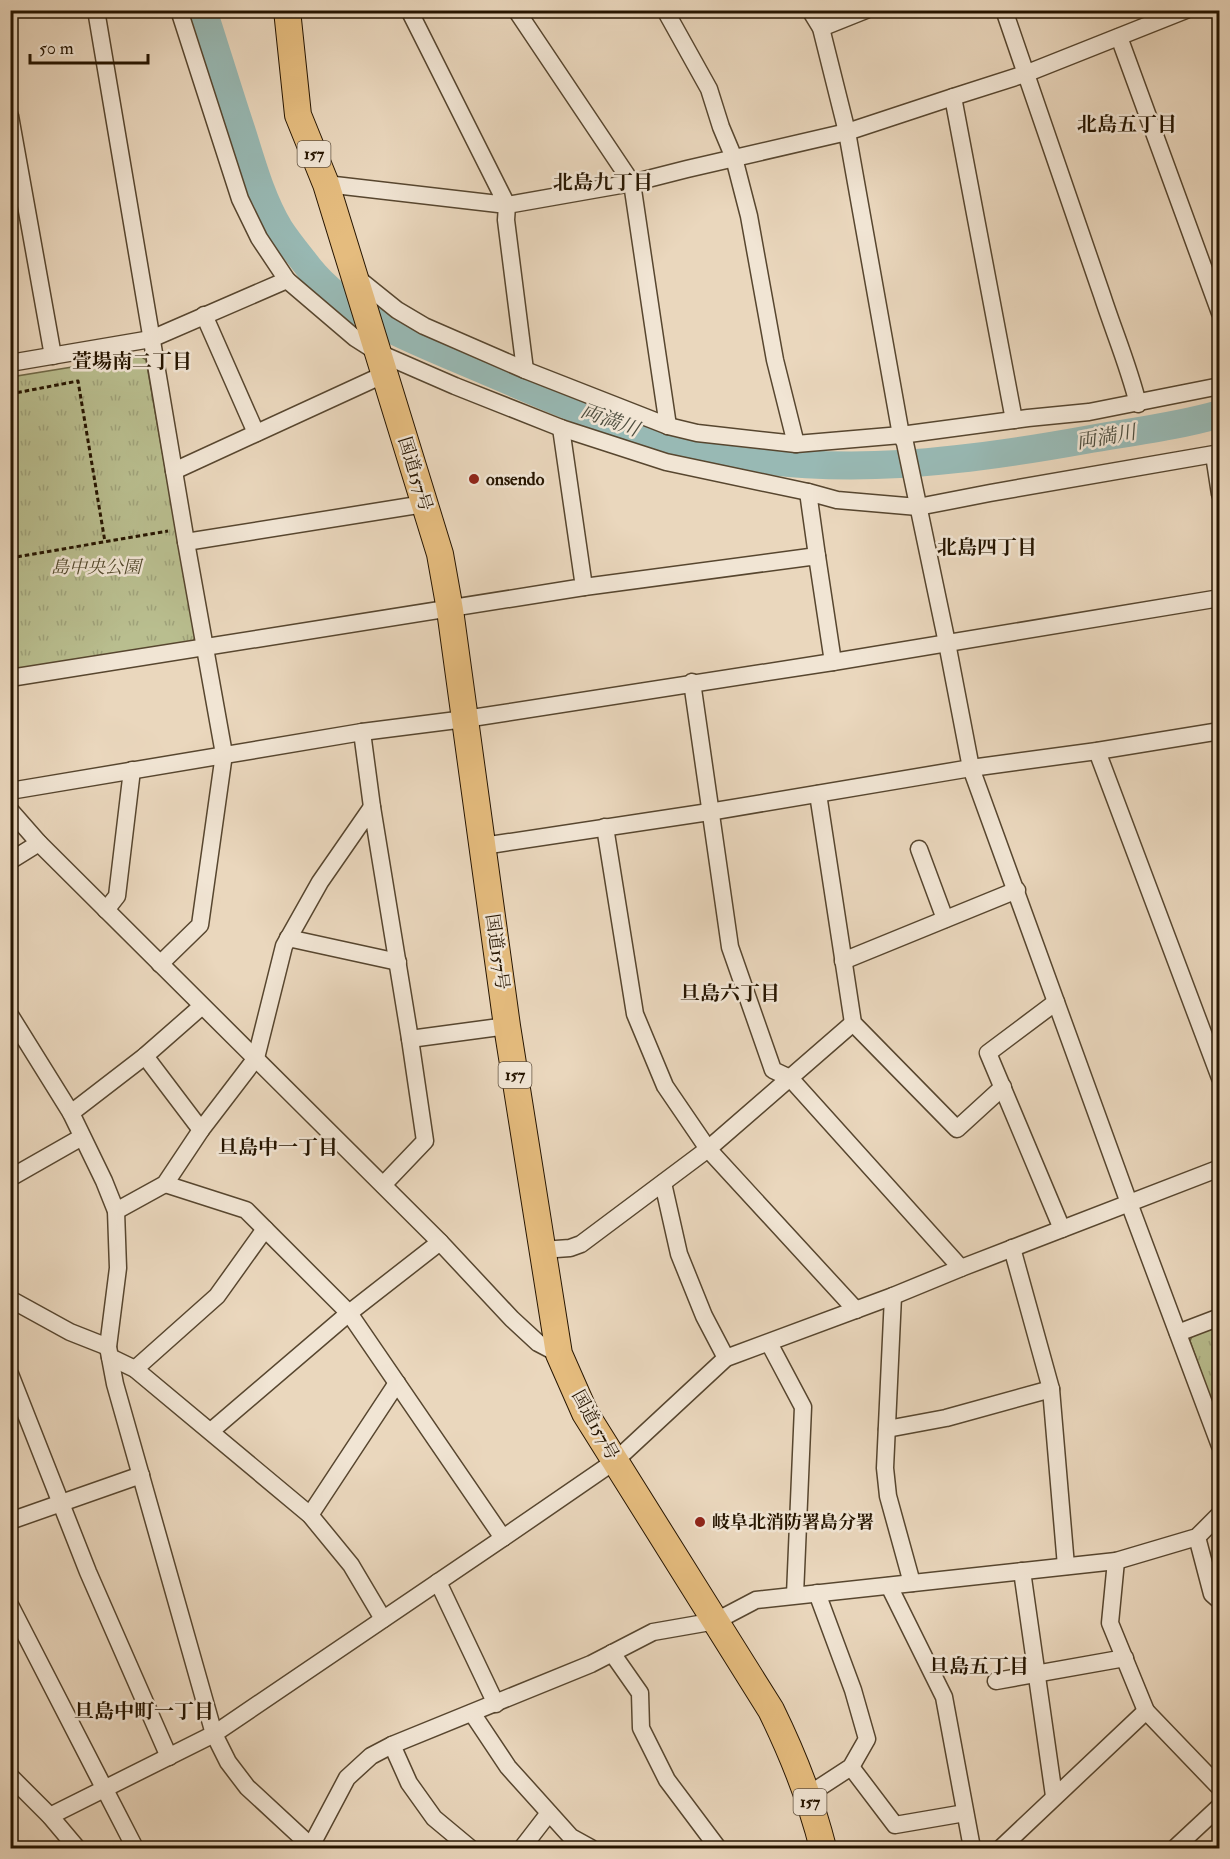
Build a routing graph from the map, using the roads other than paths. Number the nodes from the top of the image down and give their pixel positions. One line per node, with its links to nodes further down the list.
1 (96, 10): 25 (street)
2 (179, 10): 21 (street)
3 (287, 10): 19 (highway, 国道157号 / 157)
4 (409, 10): 20 (street)
5 (516, 10): 18 (street)
6 (665, 10): 17 (street)
7 (810, 10): 11 (street)
8 (866, 10): 11 (street)
9 (1004, 10): 13 (street)
10 (1186, 10): 12 (street)
11 (821, 28): 16 (street)
12 (1119, 37): 13 (street); 23 (street)
13 (1025, 74): 14 (street); 31 (street)
14 (953, 97): 16 (street); 32 (street)
15 (10, 116): 26 (street)
16 (847, 132): 17 (street); 36 (street)
17 (734, 158): 18 (street); 37 (street)
18 (632, 183): 20 (street); 33 (street)
19 (327, 184): 20 (street); 22 (highway, 国道157号 / 157)
20 (507, 205): 29 (street)
21 (287, 280): 24 (street); 27 (street)
22 (358, 285): 27 (highway, 国道157号 / 157); 29 (street)
23 (1220, 313)
24 (204, 315): 25 (street); 35 (street)
25 (151, 339): 26 (street); 39 (street)
26 (53, 356): 28 (street)
27 (379, 356): 34 (street); 35 (street); 42 (highway, 国道157号 / 157)
28 (10, 363)
29 (525, 370): 33 (street)
30 (1220, 386): 31 (street)
31 (1138, 404): 32 (street)
32 (1014, 420): 36 (street)
33 (668, 426): 37 (street)
34 (561, 428): 40 (street); 46 (street)
35 (256, 433): 39 (street)
36 (903, 439): 37 (street); 43 (street)
37 (795, 444)
38 (1217, 454): 41 (street); 43 (street)
39 (174, 471): 44 (street)
40 (808, 492): 43 (street); 45 (street)
41 (1220, 494)
42 (424, 504): 44 (street); 48 (highway, 国道157号 / 157)
43 (918, 507): 49 (street)
44 (185, 535): 50 (street)
45 (817, 556): 46 (street); 51 (street)
46 (584, 587): 48 (street)
47 (1220, 598): 49 (street)
48 (450, 610): 50 (street); 54 (highway, 国道157号 / 157)
49 (948, 643): 51 (street); 59 (street)
50 (205, 647): 52 (street); 58 (street)
51 (833, 662): 53 (street)
52 (10, 678)
53 (692, 682): 54 (street); 65 (street)
54 (465, 719): 56 (street); 68 (highway, 国道157号 / 157)
55 (1220, 731): 57 (street)
56 (362, 732): 58 (street); 63 (street)
57 (1097, 752): 59 (street); 86 (street)
58 (224, 754): 60 (street); 77 (street)
59 (971, 768): 62 (street); 71 (street)
60 (132, 770): 61 (street); 72 (street)
61 (10, 791)
62 (818, 794): 65 (street); 75 (street)
63 (372, 807): 74 (street); 76 (street)
64 (10, 810): 67 (street)
65 (709, 812): 66 (street); 87 (street)
66 (605, 827): 68 (street); 92 (street)
67 (39, 843): 70 (street); 72 (street)
68 (483, 846): 82 (highway, 国道157号 / 157)
69 (919, 849): 73 (street)
70 (10, 861)
71 (1017, 890): 73 (street); 78 (street)
72 (106, 910): 77 (street)
73 (945, 920): 75 (street)
74 (288, 938): 76 (street); 85 (street)
75 (843, 960): 81 (street)
76 (398, 962): 83 (street)
77 (160, 964): 79 (street)
78 (1056, 1002): 88 (street); 98 (street)
79 (202, 1006): 84 (street); 85 (street)
80 (10, 1015): 89 (street)
81 (853, 1023): 87 (street); 88 (street)
82 (507, 1026): 83 (street); 104 (highway, 国道157号 / 157)
83 (410, 1039): 97 (street)
84 (145, 1056): 89 (street); 90 (street)
85 (256, 1058): 90 (street); 97 (street)
86 (1219, 1076)
87 (790, 1078): 92 (street); 105 (street)
88 (1003, 1087): 101 (street)
89 (71, 1113): 91 (street)
90 (201, 1130): 96 (street)
91 (82, 1137): 94 (street); 99 (street)
92 (708, 1149): 95 (street); 108 (street)
93 (1220, 1168): 98 (street)
94 (10, 1178)
95 (663, 1183): 104 (street); 115 (street)
96 (165, 1184): 99 (street); 100 (street)
97 (383, 1185): 102 (street)
98 (1129, 1203): 101 (street); 111 (street)
99 (116, 1211): 113 (street)
100 (265, 1229): 109 (street); 116 (street)
101 (1062, 1229): 103 (street)
102 (440, 1242): 109 (street); 114 (street)
103 (1012, 1248): 105 (street); 119 (street)
104 (542, 1250): 114 (highway, 国道157号 / 157)
105 (961, 1268): 106 (street)
106 (893, 1296): 108 (street); 120 (street)
107 (10, 1299): 113 (street)
108 (856, 1310): 112 (street)
109 (350, 1313): 118 (street); 121 (street)
110 (1220, 1317): 111 (street)
111 (1178, 1333): 122 (street)
112 (769, 1343): 115 (street); 138 (street)
113 (109, 1352): 116 (street); 124 (street)
114 (559, 1354): 123 (highway, 国道157号 / 157)
115 (726, 1358): 123 (street)
116 (135, 1369): 121 (street)
117 (10, 1374): 125 (street)
118 (397, 1383): 127 (street); 130 (street)
119 (1051, 1389): 120 (street); 132 (street)
120 (887, 1429): 135 (street)
121 (211, 1431): 127 (street)
122 (1220, 1446)
123 (615, 1461): 130 (street); 142 (highway, 国道157号 / 157)
124 (141, 1475): 125 (street); 150 (street)
125 (60, 1504): 128 (street); 152 (street)
126 (1220, 1514): 129 (street)
127 (310, 1515): 141 (street)
128 (10, 1521)
129 (1197, 1537): 131 (street); 139 (street)
130 (503, 1538): 134 (street)
131 (1116, 1561): 132 (street); 144 (street)
132 (1066, 1566): 133 (street)
133 (1022, 1571): 135 (street); 145 (street)
134 (438, 1582): 141 (street); 147 (street)
135 (912, 1583): 136 (street)
136 (889, 1586): 137 (street); 161 (street)
137 (817, 1593): 138 (street); 153 (street)
138 (795, 1595): 142 (street)
139 (1220, 1601)
140 (10, 1605): 155 (street)
141 (383, 1619): 150 (street)
142 (716, 1621): 143 (street); 157 (highway, 国道157号 / 157)
143 (612, 1653): 147 (street); 170 (street)
144 (1125, 1658): 145 (street); 148 (street)
145 (1036, 1673): 146 (street); 158 (street)
146 (996, 1681)
147 (496, 1704): 149 (street)
148 (1146, 1711): 156 (street); 158 (street)
149 (472, 1713): 151 (street); 160 (street)
150 (214, 1734): 152 (street); 164 (street)
151 (392, 1746): 164 (street); 167 (street)
152 (169, 1757): 155 (street)
153 (851, 1767): 157 (street); 161 (street)
154 (10, 1776): 162 (street)
155 (105, 1787): 162 (street); 166 (street)
156 (1220, 1788)
157 (808, 1795): 163 (highway, 国道157号 / 157)
158 (1054, 1796): 172 (street)
159 (1220, 1806): 173 (street)
160 (549, 1813): 168 (street); 169 (street)
161 (965, 1813): 171 (street)
162 (50, 1816): 165 (street)
163 (817, 1845)
164 (312, 1847)
165 (77, 1848)
166 (135, 1848)
167 (470, 1848)
168 (522, 1848)
169 (591, 1848)
170 (718, 1848)
171 (972, 1848)
172 (1001, 1848)
173 (1175, 1848)

